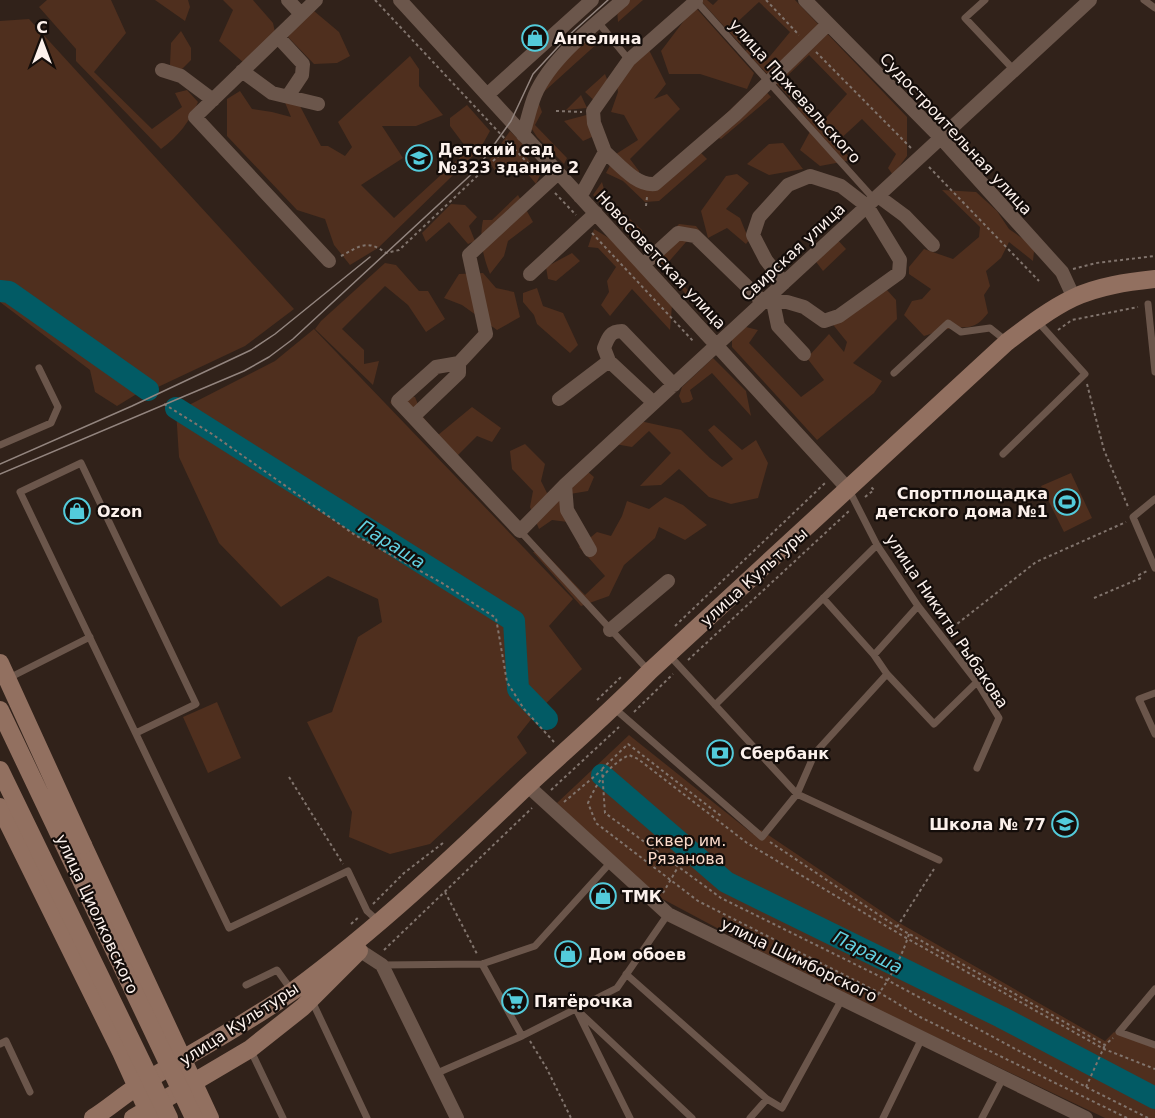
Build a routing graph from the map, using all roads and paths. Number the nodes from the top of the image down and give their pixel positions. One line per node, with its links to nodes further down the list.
1 (288, 0): 14 (street)
2 (316, 0): 14 (street)
3 (375, 0): 32 (path)
4 (400, 0): 24 (street, Новосоветская улица)
5 (592, 0): 24 (street)
6 (623, 0): 15 (street)
7 (766, 0): 18 (path)
8 (805, 0): 16 (street, Судостроительная улица)
9 (985, 0): 21 (lane)
10 (1090, 0): 21 (street, Свирская улица)
11 (1144, 0): 13 (lane)
12 (696, 1): 19 (street); 23 (lane, улица Пржевальского)
13 (1155, 8)
14 (301, 14): 17 (street)
15 (598, 22): 19 (lane); 30 (street)
16 (828, 24): 18 (street); 31 (street, Судостроительная улица)
17 (278, 37): 22 (street); 25 (street)
18 (808, 44): 23 (street); 34 (path)
19 (630, 60): 29 (street)
20 (162, 70): 26 (street)
21 (1014, 70): 31 (street, Свирская улица)
22 (243, 71): 25 (street); 26 (street)
23 (769, 82): 33 (street); 38 (lane, улица Пржевальского)
24 (487, 95): 30 (street, Новосоветская улица)
25 (288, 96): 27 (street)
26 (213, 99): 43 (street)
27 (318, 104)
28 (556, 111): 29 (path)
29 (593, 111): 33 (street)
30 (523, 135): 35 (street, Новосоветская улица)
31 (941, 138): 34 (street, Свирская улица); 45 (street, Судостроительная улица)
32 (510, 145): 36 (path); 43 (path)
33 (605, 152): 37 (street)
34 (920, 157): 38 (street, Свирская улица); 48 (path)
35 (558, 172): 36 (street); 37 (street, Новосоветская улица)
36 (546, 184): 40 (path); 59 (street)
37 (580, 196): 39 (street, Новосоветская улица)
38 (873, 200): 41 (street); 49 (street, Свирская улица); 49 (street); 51 (street)
39 (596, 213): 40 (street); 44 (street, Новосоветская улица)
40 (584, 224): 46 (street); 56 (path)
41 (933, 245)
42 (1155, 256): 45 (path)
43 (329, 261)
44 (644, 264): 51 (street); 56 (street, Новосоветская улица)
45 (1062, 272): 50 (street, Судостроительная улица)
46 (530, 274)
47 (1155, 279): 50 (main road, улица Культуры)
48 (1039, 281)
49 (784, 283): 51 (street, Свирская улица)
50 (1074, 298): 53 (main road, улица Культуры)
51 (768, 302): 56 (street, Свирская улица); 57 (street)
52 (1148, 304): 54 (path); 61 (lane)
53 (1036, 320): 54 (lane); 55 (main road, улица Культуры)
54 (1050, 335): 63 (lane)
55 (1007, 342): 62 (lane); 73 (main road, улица Культуры)
56 (711, 350): 64 (street, Свирская улица); 71 (street, Новосоветская улица)
57 (804, 354)
58 (609, 361): 64 (street); 65 (street); 66 (street)
59 (459, 363): 68 (street); 68 (street)
60 (39, 368): 69 (lane)
61 (1155, 372)
62 (894, 373)
63 (1085, 374): 70 (lane); 75 (path)
64 (674, 384): 66 (street, Свирская улица)
65 (560, 399)
66 (654, 403): 72 (street, Свирская улица)
67 (164, 404): 103 (path)
68 (413, 417): 76 (street)
69 (0, 445)
70 (1003, 454)
71 (835, 474): 73 (street, Новосоветская улица); 84 (path)
72 (566, 485): 76 (street, Свирская улица); 78 (street)
73 (856, 490): 73 (path); 77 (lane, улица Никиты Рыбакова); 89 (main road, улица Культуры); 89 (path)
74 (1155, 499): 75 (lane)
75 (1134, 518): 79 (lane); 87 (path)
76 (520, 531): 85 (lane)
77 (877, 544): 81 (lane); 83 (lane, улица Никиты Рыбакова)
78 (590, 550)
79 (1155, 567): 82 (path)
80 (669, 581): 85 (street)
81 (823, 598): 88 (lane); 98 (lane)
82 (1094, 598)
83 (918, 606): 87 (lane, улица Никиты Рыбакова); 88 (lane)
84 (671, 629)
85 (610, 630): 91 (lane)
86 (90, 637): 95 (lane); 101 (lane); 101 (lane)
87 (942, 637): 94 (lane, улица Никиты Рыбакова)
88 (874, 655): 92 (lane)
89 (675, 661): 91 (main road, улица Культуры); 98 (lane); 100 (path)
90 (0, 663): 149 (main road, bridge)
91 (649, 672): 100 (main road, улица Культуры)
92 (887, 674): 94 (lane); 110 (lane)
93 (621, 677): 97 (path)
94 (976, 682): 104 (lane, улица Никиты Рыбакова)
95 (0, 683)
96 (1155, 693): 102 (lane)
97 (595, 702)
98 (715, 705): 110 (lane)
99 (0, 710): 162 (main road, улица Циолковского, bridge)
100 (621, 714): 109 (main road, улица Культуры); 111 (path); 115 (lane)
101 (136, 733): 120 (lane)
102 (1155, 734)
103 (554, 742)
104 (977, 768)
105 (0, 770): 161 (main road, улица Циолковского, bridge)
106 (602, 770): 107 (path); 113 (path); 114 (path)
107 (602, 775): 119 (path); 121 (path); 129 (path)
108 (289, 777): 120 (path)
109 (528, 786): 111 (street, улица Шимборского); 125 (main road, улица Культуры)
110 (797, 794): 115 (lane); 117 (lane)
111 (542, 798): 113 (street, улица Шимборского); 122 (path)
112 (0, 807): 154 (main road)
113 (555, 810): 118 (street, улица Шимборского)
114 (726, 820)
115 (762, 837): 127 (path)
116 (443, 843): 125 (path)
117 (939, 860): 127 (path)
118 (612, 861): 123 (street, улица Шимборского); 131 (lane)
119 (678, 866): 121 (path); 133 (path)
120 (348, 871): 125 (lane)
121 (671, 881): 123 (path); 137 (path)
122 (445, 891): 130 (path); 131 (path)
123 (656, 902): 124 (street, улица Шимборского)
124 (668, 914): 132 (lane); 139 (street, улица Шимборского)
125 (373, 917): 126 (path); 130 (main road, улица Культуры); 136 (main road, улица Культуры)
126 (350, 925)
127 (897, 927): 128 (path)
128 (909, 934): 129 (path); 147 (path)
129 (908, 939): 133 (path); 147 (path)
130 (372, 959): 131 (lane); 138 (main road, улица Культуры); 151 (street)
131 (482, 964): 143 (lane)
132 (626, 974): 140 (lane); 157 (lane)
133 (889, 981): 137 (path); 155 (path)
134 (246, 985): 136 (lane)
135 (1155, 988): 142 (lane)
136 (292, 991): 149 (main road, улица Культуры)
137 (880, 993): 141 (path); 173 (path)
138 (311, 999): 148 (main road, улица Культуры); 165 (lane)
139 (842, 999): 141 (street, улица Шимборского); 157 (lane)
140 (576, 1010): 143 (lane); 168 (lane); 169 (lane)
141 (865, 1011): 144 (street, улица Шимборского)
142 (1119, 1032): 146 (lane); 147 (path)
143 (523, 1035): 151 (lane); 167 (path)
144 (922, 1038): 152 (street, улица Шимборского); 171 (lane)
145 (0, 1044): 156 (lane)
146 (1155, 1045)
147 (1104, 1047): 150 (path); 155 (path, bridge)
148 (250, 1049): 153 (main road, улица Культуры); 164 (lane)
149 (183, 1061): 153 (main road); 154 (main road, улица Культуры)
150 (1155, 1069)
151 (435, 1074): 166 (street)
152 (1003, 1078): 159 (street, улица Шимборского); 172 (lane)
153 (194, 1084): 158 (main road, улица Культуры); 163 (main road)
154 (136, 1087): 158 (main road); 160 (main road, улица Культуры)
155 (1086, 1087): 174 (path)
156 (30, 1092)
157 (767, 1100): 170 (lane)
158 (144, 1115)
159 (1082, 1117)
160 (93, 1118)
161 (169, 1118)
162 (194, 1118)
163 (210, 1118)
164 (283, 1118)
165 (367, 1118)
166 (457, 1118)
167 (571, 1118)
168 (630, 1118)
169 (692, 1118)
170 (750, 1118)
171 (883, 1118)
172 (982, 1118)
173 (1127, 1118)
174 (1148, 1118)

